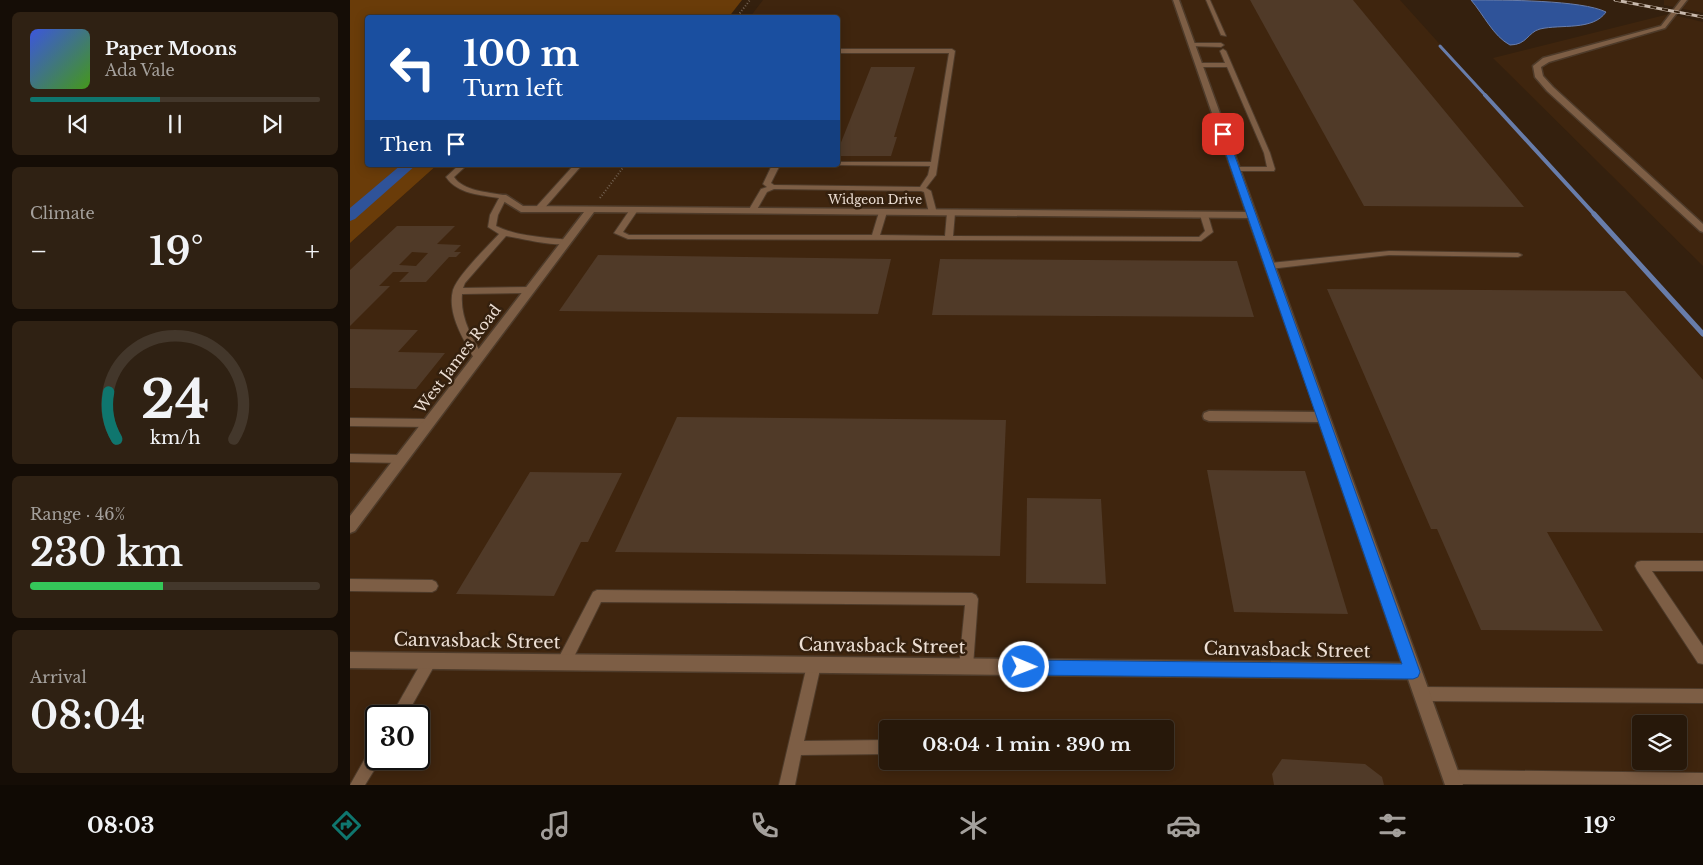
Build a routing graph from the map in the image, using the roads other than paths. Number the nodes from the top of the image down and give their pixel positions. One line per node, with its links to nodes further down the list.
1 (1176, 0): 5 (street)
2 (1208, 0): 4 (lane)
3 (1684, 0): 27 (street)
4 (1224, 35)
5 (1192, 45): 7 (street); 8 (lane)
6 (840, 51): 10 (lane)
7 (1199, 65): 8 (lane); 14 (street)
8 (1229, 65): 14 (lane)
9 (840, 164): 10 (lane)
10 (934, 164): 16 (lane)
11 (461, 167): 17 (lane)
12 (576, 167): 18 (lane)
13 (775, 167): 15 (lane)
14 (1235, 169): 26 (street)
15 (773, 187): 16 (lane); 21 (lane)
16 (922, 189): 23 (lane)
17 (503, 197): 18 (street, Widgeon Drive); 28 (lane)
18 (539, 209): 19 (street, Widgeon Drive)
19 (591, 210): 20 (street, Widgeon Drive); 31 (street, West James Road)
20 (634, 210): 21 (street, Widgeon Drive); 29 (lane)
21 (752, 211): 22 (street, Widgeon Drive)
22 (883, 212): 23 (street, Widgeon Drive); 29 (lane)
23 (933, 213): 24 (street, Widgeon Drive)
24 (950, 213): 25 (street, Widgeon Drive); 30 (lane)
25 (1204, 215): 26 (street, Widgeon Drive); 30 (lane)
26 (1252, 215): 33 (street)
27 (1703, 229)
28 (504, 233): 31 (lane); 35 (lane)
29 (876, 237): 30 (lane)
30 (949, 237)
31 (567, 242): 34 (street, West James Road)
32 (1518, 255): 33 (lane)
33 (1269, 266): 38 (street)
34 (530, 290): 35 (lane); 36 (street, West James Road)
35 (457, 291): 36 (lane)
36 (479, 358): 40 (street, West James Road)
37 (1209, 416): 38 (street)
38 (1323, 417): 53 (street)
39 (350, 422): 40 (lane)
40 (429, 423): 42 (street, West James Road)
41 (350, 458): 42 (lane)
42 (402, 459): 43 (street, West James Road)
43 (350, 527)
44 (1703, 566): 47 (lane)
45 (350, 585): 46 (lane)
46 (432, 586)
47 (1703, 658)
48 (350, 660): 49 (street, Canvasback Street)
49 (430, 661): 50 (street, Canvasback Street); 56 (lane)
50 (564, 662): 51 (street, Canvasback Street); 52 (lane)
51 (814, 665): 52 (street, Canvasback Street); 58 (lane)
52 (966, 666): 53 (street, Canvasback Street)
53 (1413, 672): 54 (street)
54 (1421, 694): 55 (lane); 61 (street)
55 (1703, 696)
56 (404, 705)
57 (879, 747): 58 (lane)
58 (795, 748): 63 (lane)
59 (366, 770): 62 (lane)
60 (1703, 780): 61 (lane)
61 (1453, 781)
62 (357, 785)
63 (787, 785)

